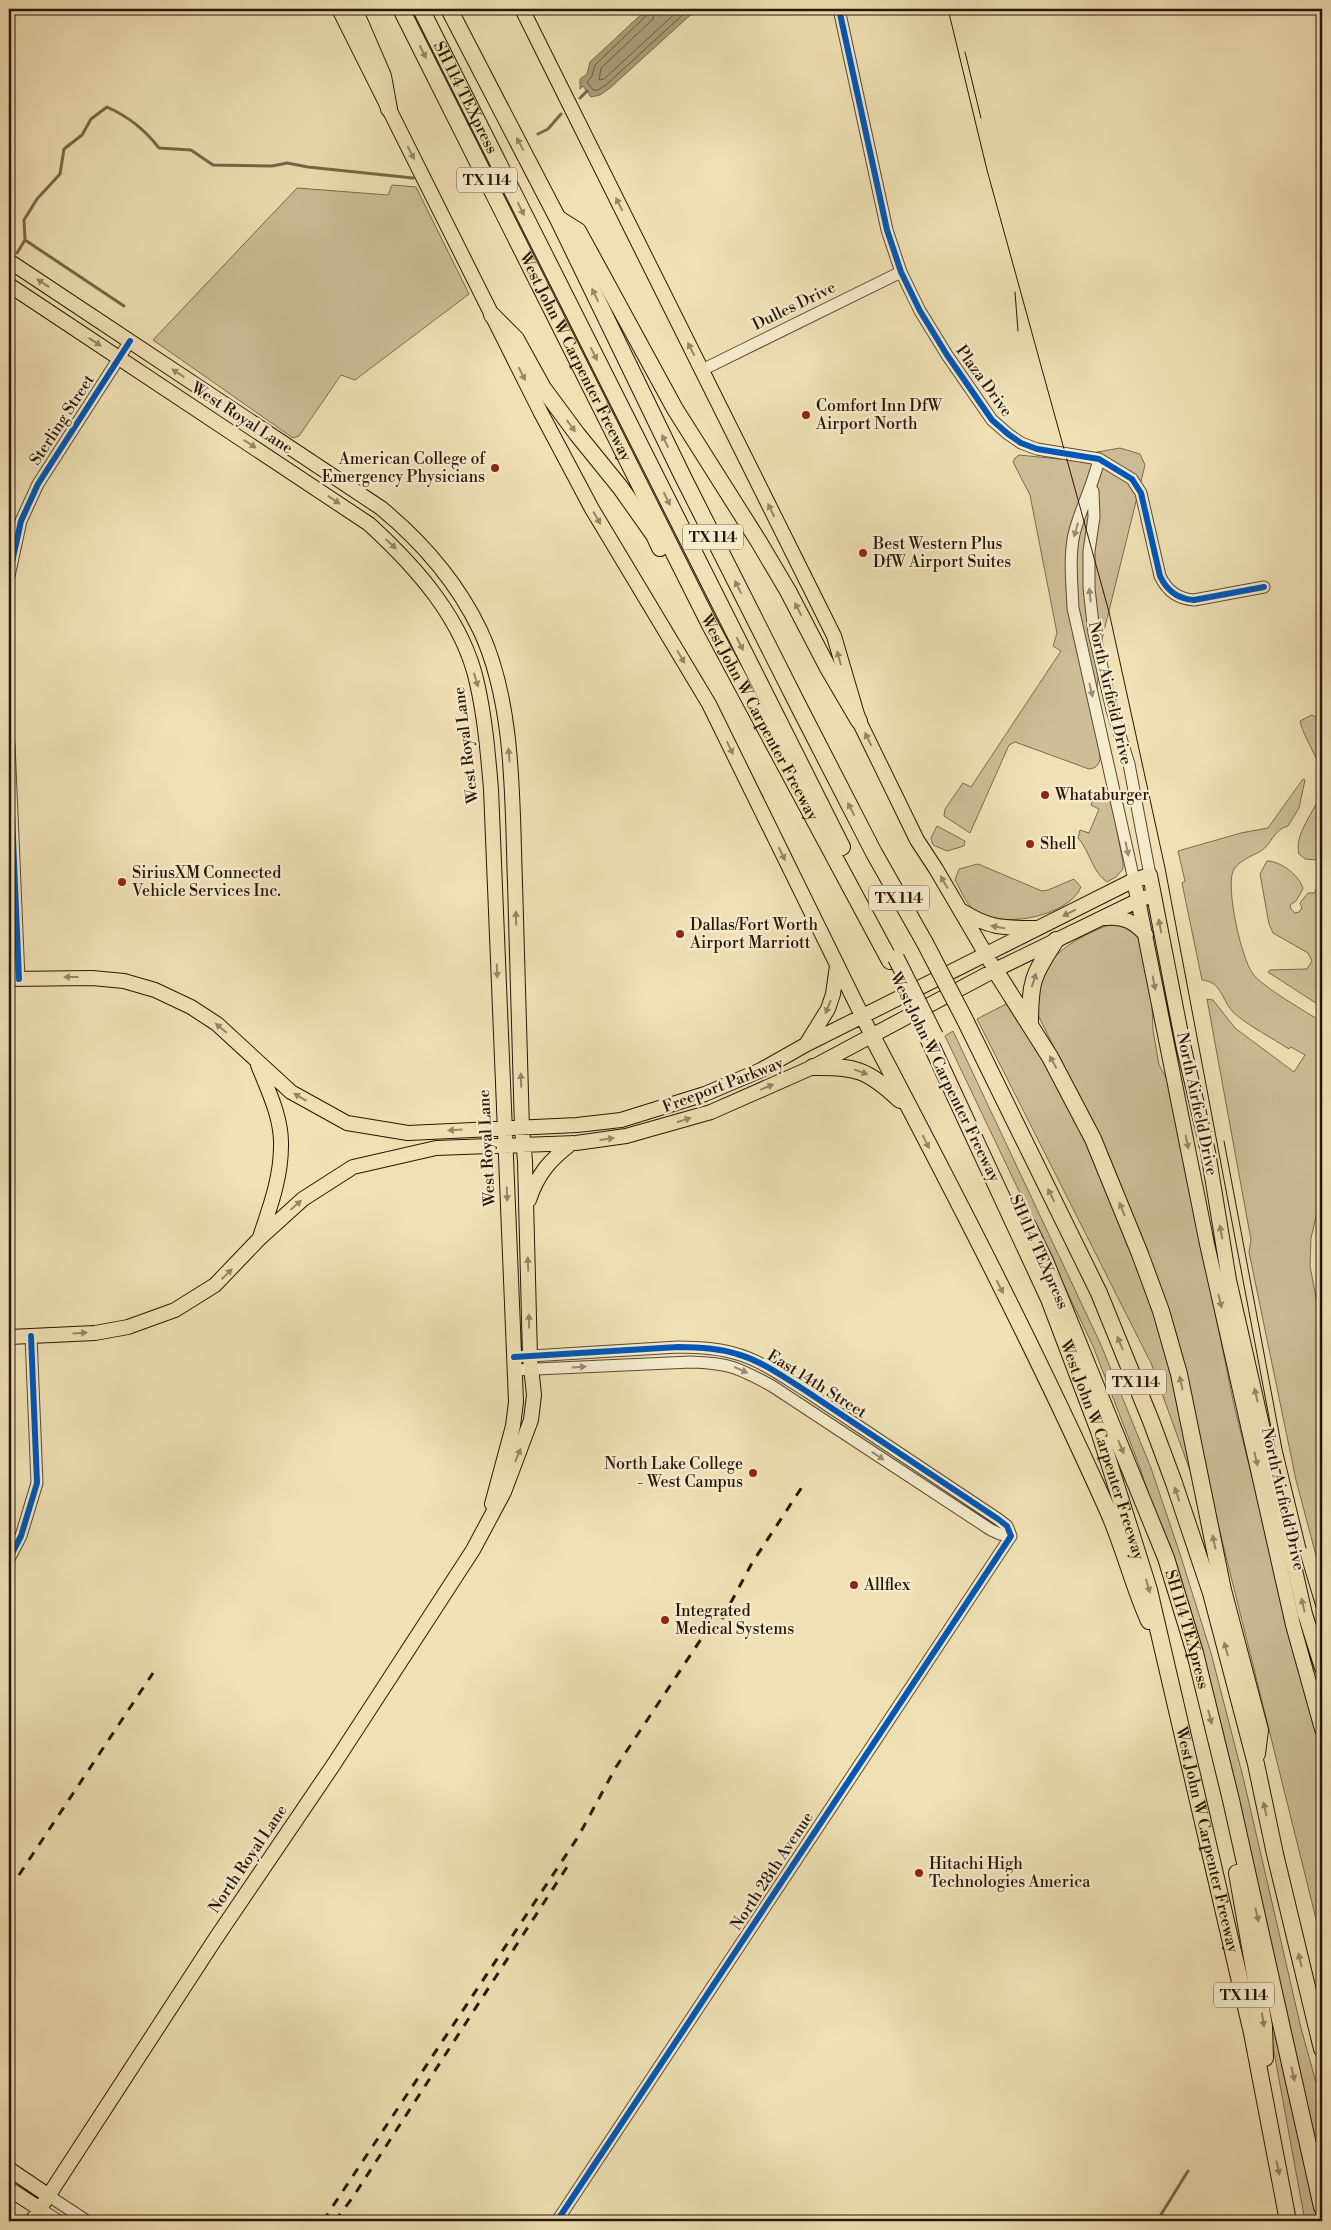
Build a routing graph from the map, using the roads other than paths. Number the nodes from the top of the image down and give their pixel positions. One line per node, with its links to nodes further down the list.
1 (339, 9): 8 (main road)
2 (354, 9): 8 (highway)
3 (401, 9): 25 (highway, West John W Carpenter Freeway / TX 114, one-way to 25)
4 (421, 9): 40 (highway, SH 114 TEXpress, one-way to 40)
5 (449, 9): 9 (highway, TX 114, one-way to 5)
6 (522, 9): 16 (main road, one-way to 6)
7 (838, 9): 11 (street, Plaza Drive)
8 (389, 109): 13 (main road, one-way to 13)
9 (558, 218): 26 (highway, one-way to 9); 71 (highway, TX 114, one-way to 9, bridge)
10 (9, 261): 14 (main road, West Royal Lane, one-way to 10)
11 (901, 272): 16 (street, Dulles Drive); 18 (street, Plaza Drive)
12 (9, 285): 15 (main road, West Royal Lane, one-way to 15)
13 (492, 315): 25 (highway, one-way to 25); 41 (main road, one-way to 41)
14 (130, 341): 15 (street, Sterling Street); 17 (main road, West Royal Lane, one-way to 14)
15 (119, 358): 19 (main road, West Royal Lane, one-way to 19); 21 (street, Sterling Street)
16 (702, 370): 26 (main road, one-way to 16)
17 (297, 451): 19 (main road); 23 (main road, West Royal Lane)
18 (1099, 459): 20 (street, North Airfield Drive); 22 (street, Plaza Drive)
19 (285, 468): 24 (main road, West Royal Lane, one-way to 24)
20 (1093, 484): 30 (street, North Airfield Drive, one-way to 20); 31 (street, North Airfield Drive, one-way to 31)
21 (9, 576)
22 (1264, 587)
23 (466, 606): 24 (main road); 29 (main road, West Royal Lane, one-way to 23)
24 (448, 616): 28 (main road, West Royal Lane, one-way to 28)
25 (710, 626): 40 (highway, West John W Carpenter Freeway / TX 114)
26 (859, 721): 34 (main road, one-way to 26)
27 (9, 744): 43 (street)
28 (492, 835): 29 (main road); 55 (main road, West Royal Lane, one-way to 55)
29 (513, 835): 54 (main road, West Royal Lane, one-way to 29)
30 (1150, 875): 31 (main road, Freeport Parkway); 32 (main road, North Airfield Drive)
31 (1134, 880): 33 (main road, North Airfield Drive); 36 (main road, Freeport Parkway, one-way to 36)
32 (1154, 895): 33 (main road, Freeport Parkway); 69 (main road, North Airfield Drive, one-way to 32)
33 (1139, 900): 35 (main road, Freeport Parkway); 37 (main road, North Airfield Drive)
34 (961, 910): 36 (main road, one-way to 34); 39 (main road)
35 (1100, 919): 37 (main road); 38 (main road, Freeport Parkway)
36 (1040, 928): 39 (main road, Freeport Parkway)
37 (1146, 935): 70 (main road, North Airfield Drive, one-way to 70)
38 (1056, 940): 42 (main road, Freeport Parkway); 45 (highway, one-way to 38)
39 (986, 955): 42 (main road); 44 (main road, Freeport Parkway)
40 (893, 960): 47 (highway, West John W Carpenter Freeway / TX 114)
41 (837, 966): 44 (main road); 48 (main road, one-way to 48)
42 (995, 970): 45 (highway); 46 (main road, Freeport Parkway)
43 (14, 979): 49 (main road, Freeport Parkway, one-way to 43)
44 (861, 1016): 46 (main road); 48 (main road, Freeport Parkway)
45 (1030, 1025): 71 (highway, one-way to 45)
46 (872, 1036): 50 (main road, Freeport Parkway); 53 (highway)
47 (932, 1037): 68 (highway, West John W Carpenter Freeway / TX 114, one-way to 68); 72 (highway, SH 114 TEXpress, one-way to 72)
48 (807, 1044): 51 (main road, Freeport Parkway)
49 (256, 1062): 55 (main road, Freeport Parkway, one-way to 49); 60 (main road)
50 (813, 1067): 52 (main road, Freeport Parkway, one-way to 50); 53 (highway, one-way to 53)
51 (715, 1090): 52 (main road); 54 (main road, Freeport Parkway)
52 (722, 1107): 56 (main road, Freeport Parkway, one-way to 52)
53 (910, 1109): 68 (highway, one-way to 68)
54 (522, 1129): 55 (main road, Freeport Parkway); 58 (main road, West Royal Lane)
55 (503, 1130): 57 (main road, West Royal Lane)
56 (572, 1143): 58 (main road, Freeport Parkway); 59 (main road)
57 (504, 1145): 58 (main road, Freeport Parkway); 60 (main road, Freeport Parkway, one-way to 57); 64 (main road, West Royal Lane, one-way to 64)
58 (523, 1145): 59 (main road, North Royal Lane)
59 (526, 1208): 63 (main road, North Royal Lane, one-way to 59)
60 (260, 1238): 61 (main road, Freeport Parkway, one-way to 60)
61 (31, 1336): 62 (main road, Freeport Parkway); 67 (street)
62 (9, 1337)
63 (530, 1363): 64 (street, East 14th Street); 65 (main road, North Royal Lane, one-way to 63); 66 (street, East 14th Street, one-way to 66); 66 (street, East 14th Street)
64 (514, 1364): 65 (main road, North Royal Lane)
65 (490, 1515): 77 (main road, North Royal Lane)
66 (1010, 1536): 83 (street, North 28th Avenue)
67 (9, 1559)
68 (1164, 1653): 74 (highway, West John W Carpenter Freeway / TX 114)
69 (1322, 1668)
70 (1322, 1729)
71 (1256, 1764): 73 (highway, TX 114, one-way to 71)
72 (1230, 1800): 74 (highway, one-way to 74); 78 (highway, SH 114 TEXpress, one-way to 78)
73 (1322, 2049)
74 (1269, 2120): 84 (highway, West John W Carpenter Freeway / TX 114, one-way to 84)
75 (9, 2169): 77 (main road)
76 (9, 2189): 79 (main road)
77 (49, 2196): 79 (main road, North Royal Lane); 82 (street)
78 (1322, 2207)
79 (40, 2209): 80 (main road, North Royal Lane); 81 (street)
80 (32, 2221)
81 (59, 2221)
82 (86, 2221)
83 (556, 2221)
84 (1288, 2221)

